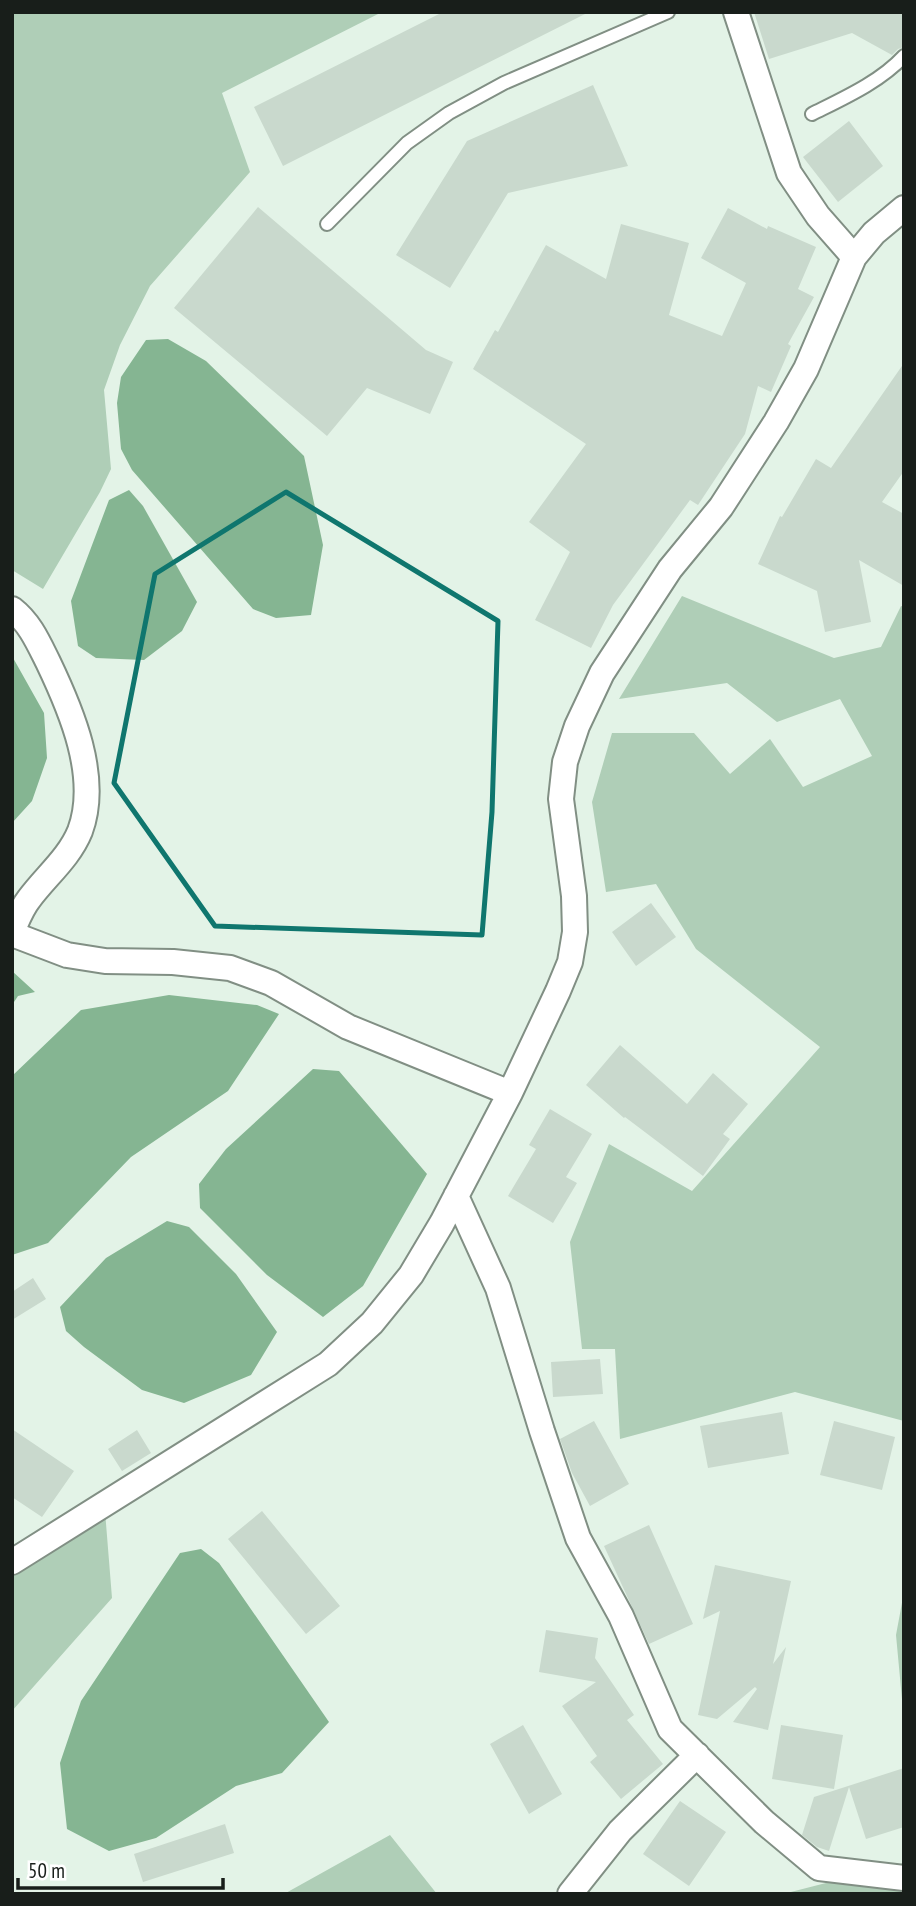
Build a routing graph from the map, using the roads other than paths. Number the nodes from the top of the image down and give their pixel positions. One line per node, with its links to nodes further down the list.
1 (667, 12): 6 (lane)
2 (736, 12): 7 (street)
3 (904, 56): 4 (lane)
4 (812, 114)
5 (904, 208): 7 (street)
6 (327, 224)
7 (854, 257): 10 (street)
8 (12, 609): 9 (street)
9 (12, 933): 10 (street)
10 (510, 1093): 11 (street)
11 (456, 1196): 12 (street); 13 (street)
12 (12, 1562)
13 (697, 1755): 14 (street); 15 (street)
14 (904, 1878)
15 (570, 1894)

